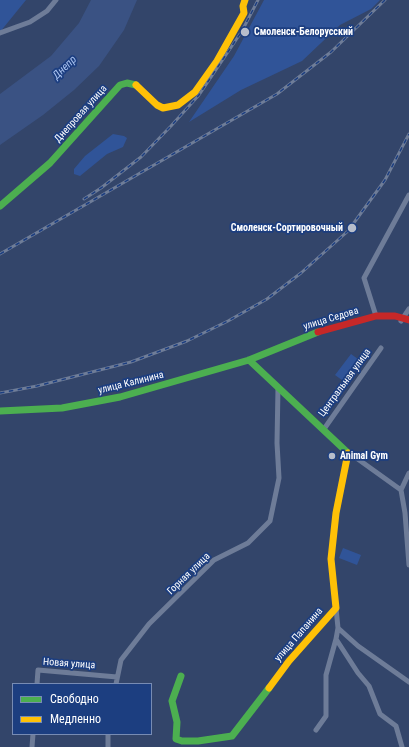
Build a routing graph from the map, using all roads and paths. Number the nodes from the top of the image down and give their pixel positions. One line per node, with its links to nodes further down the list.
1 (56, 0): 3 (street)
2 (245, 0): 5 (street, Днепровая улица)
3 (0, 33)
4 (409, 195): 7 (street)
5 (0, 206)
6 (409, 309): 8 (street)
7 (376, 316): 8 (street, улица Седова); 10 (street, улица Седова)
8 (405, 320)
9 (381, 348): 14 (street, Центральная улица)
10 (262, 355): 11 (street, улица Калинина)
11 (249, 360): 12 (street); 13 (street, улица Калинина)
12 (278, 388): 14 (street); 23 (street, Горная улица)
13 (0, 411)
14 (324, 429): 15 (street)
15 (348, 452): 17 (street); 19 (street, улица Папанина)
16 (409, 473): 17 (street)
17 (401, 490): 18 (street)
18 (409, 565)
19 (336, 608): 20 (street); 22 (street, улица Папанина)
20 (338, 628): 21 (street); 24 (street)
21 (336, 639): 27 (street); 32 (street)
22 (182, 676)
23 (115, 677): 25 (street, Новая улица); 26 (street, Горная улица)
24 (409, 682)
25 (36, 683)
26 (116, 683)
27 (316, 730)
28 (33, 735): 30 (street)
29 (108, 735): 31 (street)
30 (32, 747)
31 (108, 747)
32 (402, 747)

